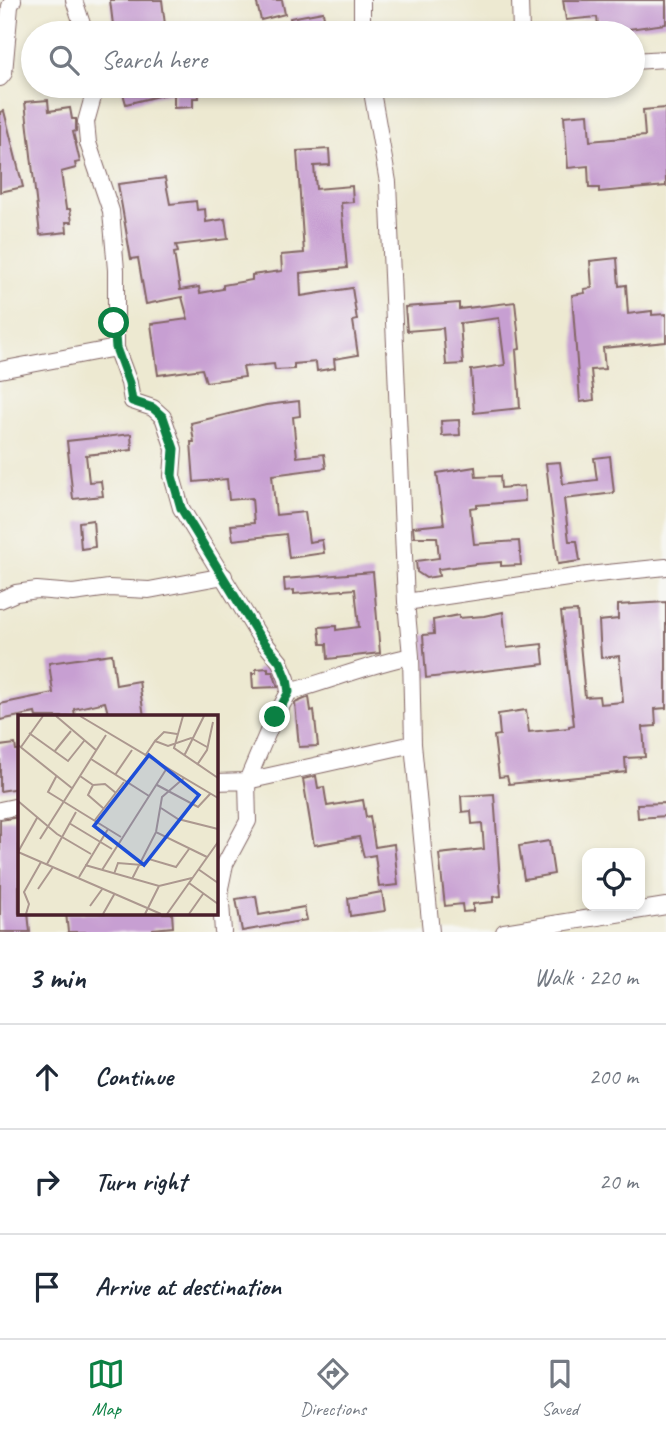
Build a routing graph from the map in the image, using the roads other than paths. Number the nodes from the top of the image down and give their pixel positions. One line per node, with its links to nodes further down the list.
1 (13, 0): 10 (street)
2 (74, 0): 5 (street)
3 (362, 0): 6 (street)
4 (520, 0): 7 (street)
5 (81, 21)
6 (362, 21)
7 (521, 21)
8 (666, 60): 9 (street)
9 (645, 61)
10 (0, 78)
11 (93, 98): 13 (street)
12 (377, 98): 18 (street)
13 (116, 348): 14 (street); 16 (street)
14 (0, 370)
15 (666, 567): 18 (street)
16 (224, 576): 17 (street); 20 (street)
17 (0, 600)
18 (406, 602): 19 (street)
19 (411, 656): 20 (street); 21 (street)
20 (289, 692): 22 (street)
21 (412, 744): 22 (street); 28 (street)
22 (247, 781): 23 (street); 27 (street)
23 (217, 782)
24 (18, 806): 25 (street)
25 (0, 810)
26 (666, 906): 29 (street)
27 (223, 932)
28 (430, 932)
29 (504, 932)

